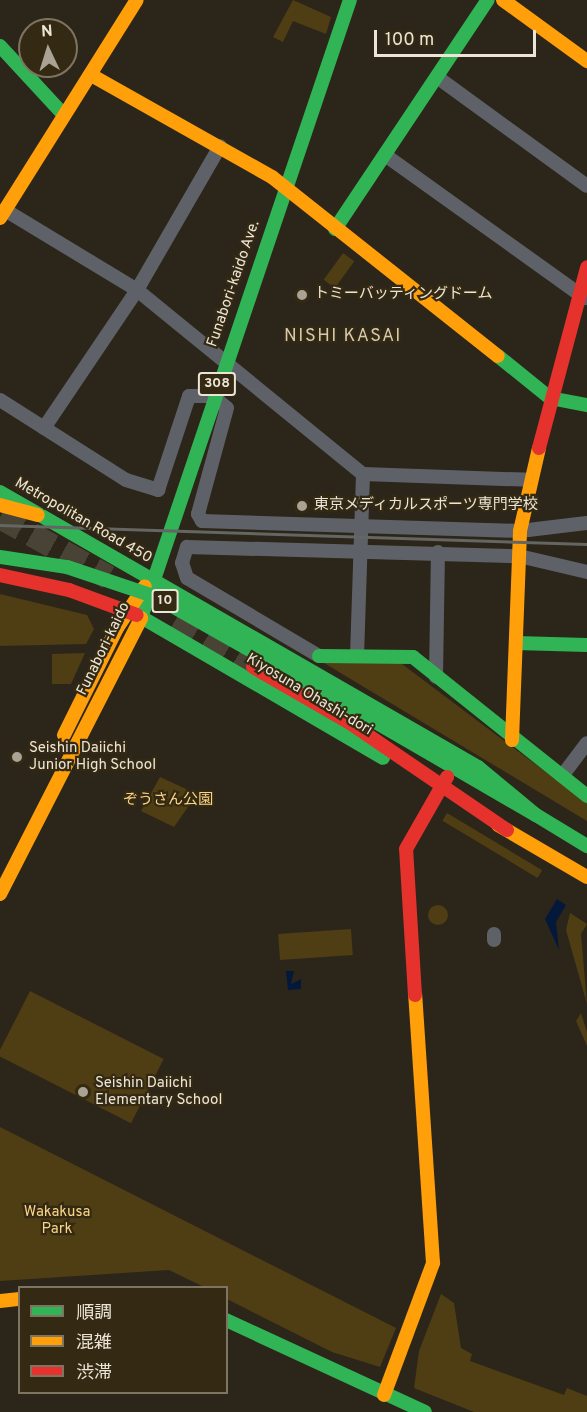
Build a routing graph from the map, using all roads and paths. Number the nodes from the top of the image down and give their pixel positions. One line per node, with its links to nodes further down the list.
1 (137, 0): 7 (main road)
2 (350, 0): 13 (main road, Funabori-kaido Ave. / 308)
3 (488, 0): 8 (main road)
4 (503, 0): 6 (main road)
5 (0, 46): 9 (main road)
6 (587, 61)
7 (91, 75): 9 (main road); 10 (main road)
8 (437, 77): 11 (main road); 12 (street)
9 (64, 115): 14 (main road)
10 (220, 146): 13 (main road); 17 (street)
11 (385, 155): 15 (main road); 18 (street)
12 (587, 186)
13 (285, 189): 15 (main road); 19 (main road, Funabori-kaido Ave. / 308)
14 (3, 214): 17 (street)
15 (335, 229): 21 (main road)
16 (587, 267): 18 (main road)
17 (138, 290): 19 (street); 24 (street)
18 (583, 298): 21 (main road)
19 (226, 357): 20 (main road, Funabori-kaido Ave. / 308); 25 (street)
20 (213, 396): 24 (street); 31 (street); 39 (main road, Funabori-kaido Ave. / 308)
21 (550, 398): 23 (main road); 26 (main road)
22 (0, 400): 24 (street)
23 (587, 405)
24 (44, 428)
25 (363, 474): 26 (street); 31 (street)
26 (531, 480): 32 (main road)
27 (0, 492): 29 (main road, Metropolitan Road 450)
28 (0, 506): 29 (main road)
29 (38, 515): 39 (main road, Metropolitan Road 450)
30 (587, 523): 32 (street)
31 (361, 527): 32 (street); 33 (street)
32 (520, 531): 35 (main road)
33 (361, 550): 34 (street); 45 (street); 46 (street)
34 (438, 552): 35 (street); 48 (street)
35 (519, 556): 37 (street); 43 (main road)
36 (0, 559): 40 (main road); 51 (main road, Kiyosuna Ohashi-dori / 10, bridge)
37 (587, 572)
38 (0, 575): 40 (main road, Kiyosuna Ohashi-dori / 10)
39 (150, 579): 41 (main road, Funabori-kaido / 308); 42 (main road, Funabori-kaido / 308); 55 (main road, Kiyosuna Ohashi-dori)
40 (69, 590): 41 (main road, Kiyosuna Ohashi-dori / 10)
41 (126, 610): 42 (main road, Kiyosuna Ohashi-dori / 10); 57 (main road, Funabori-kaido / 308)
42 (141, 616): 53 (main road, Kiyosuna Ohashi-dori); 59 (main road, Funabori-kaido / 308)
43 (516, 643): 44 (main road); 49 (main road)
44 (587, 645)
45 (319, 656): 46 (main road)
46 (357, 656): 48 (main road)
47 (253, 666): 53 (main road)
48 (436, 677): 49 (main road)
49 (512, 740): 52 (main road)
50 (587, 743): 52 (street)
51 (454, 768): 53 (main road); 55 (main road, Kiyosuna Ohashi-dori / 10)
52 (562, 776): 54 (main road)
53 (440, 787): 58 (main road); 63 (main road)
54 (587, 796)
55 (536, 816): 56 (main road, Kiyosuna Ohashi-dori)
56 (587, 846)
57 (0, 867)
58 (587, 877)
59 (0, 894)
60 (18, 1299): 61 (main road)
61 (0, 1301)
62 (228, 1321): 63 (main road)
63 (384, 1395): 64 (main road)
64 (425, 1412)

